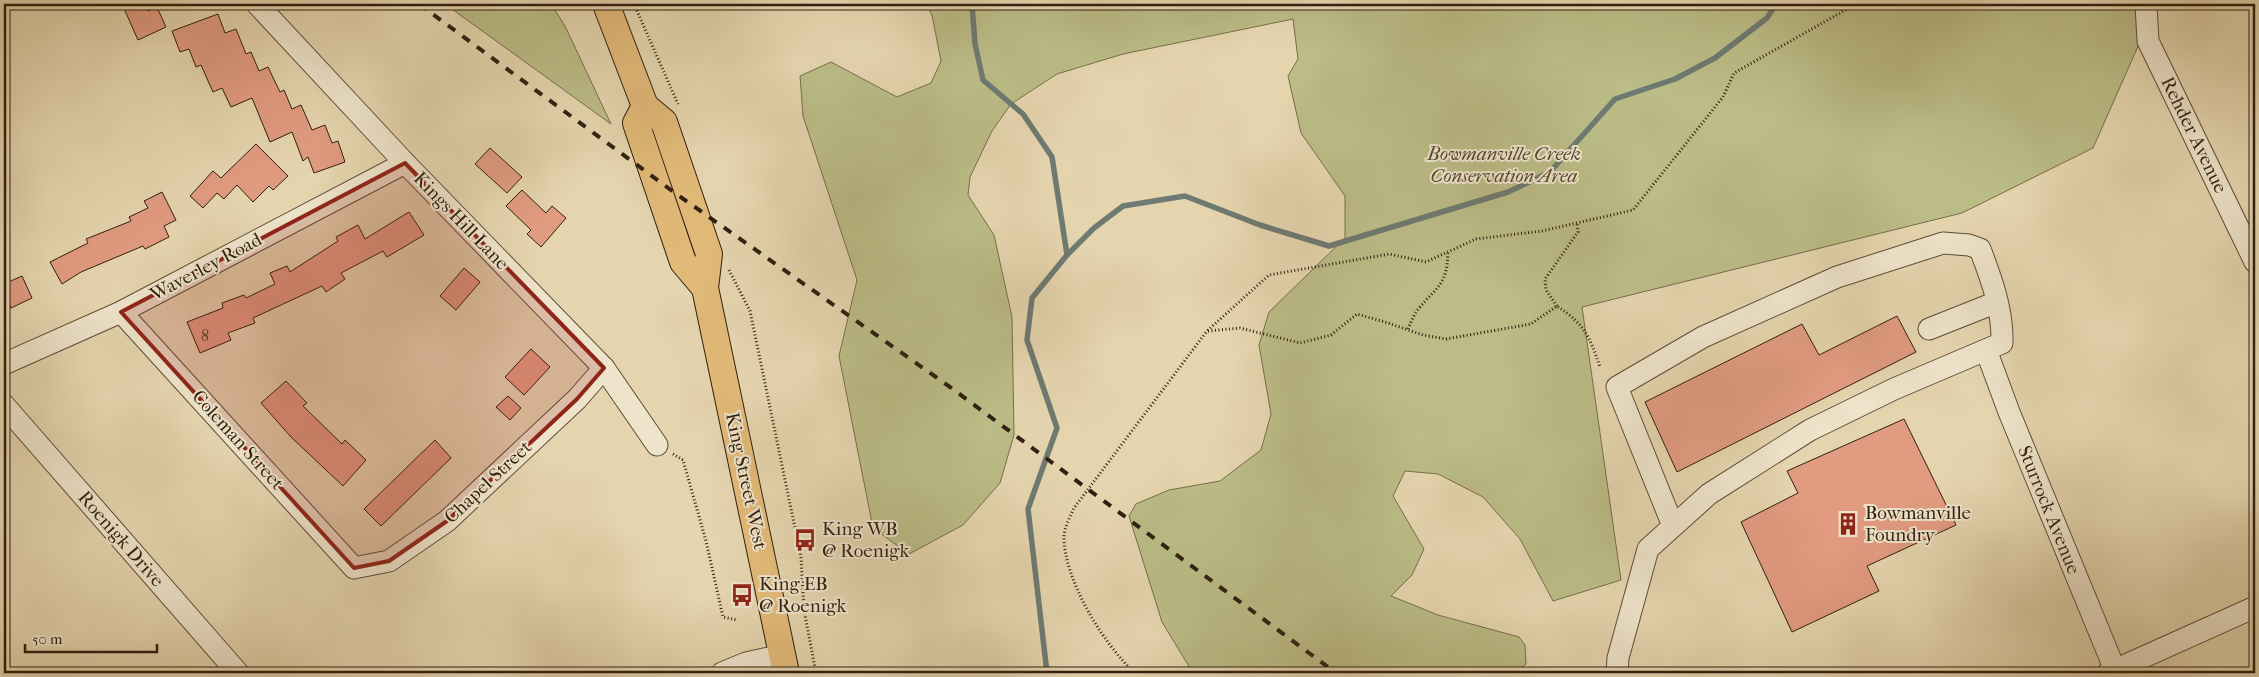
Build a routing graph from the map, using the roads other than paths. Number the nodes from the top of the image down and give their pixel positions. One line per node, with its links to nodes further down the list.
1 (256, 4): 4 (street, Kings Hill Lane)
2 (606, 4): 17 (main road, King Street West)
3 (2146, 4): 5 (street, Rehder Avenue)
4 (406, 163): 7 (street, Waverley Road); 11 (street, Kings Hill Lane)
5 (2255, 262)
6 (1997, 302): 8 (street); 9 (street); 14 (street)
7 (121, 312): 10 (street, Waverley Road); 15 (street, Coleman Street)
8 (1929, 329)
9 (1986, 350): 14 (street); 18 (street, Sturrock Avenue)
10 (4, 364)
11 (604, 368): 13 (street, Kings Hill Lane); 15 (street, Chapel Street)
12 (4, 405): 19 (street, Roenigk Drive)
13 (657, 445)
14 (1673, 526): 21 (street)
15 (354, 568)
16 (2255, 607): 18 (street)
17 (784, 664): 20 (street)
18 (2112, 672)
19 (238, 673)
20 (722, 673)
21 (1617, 673)

